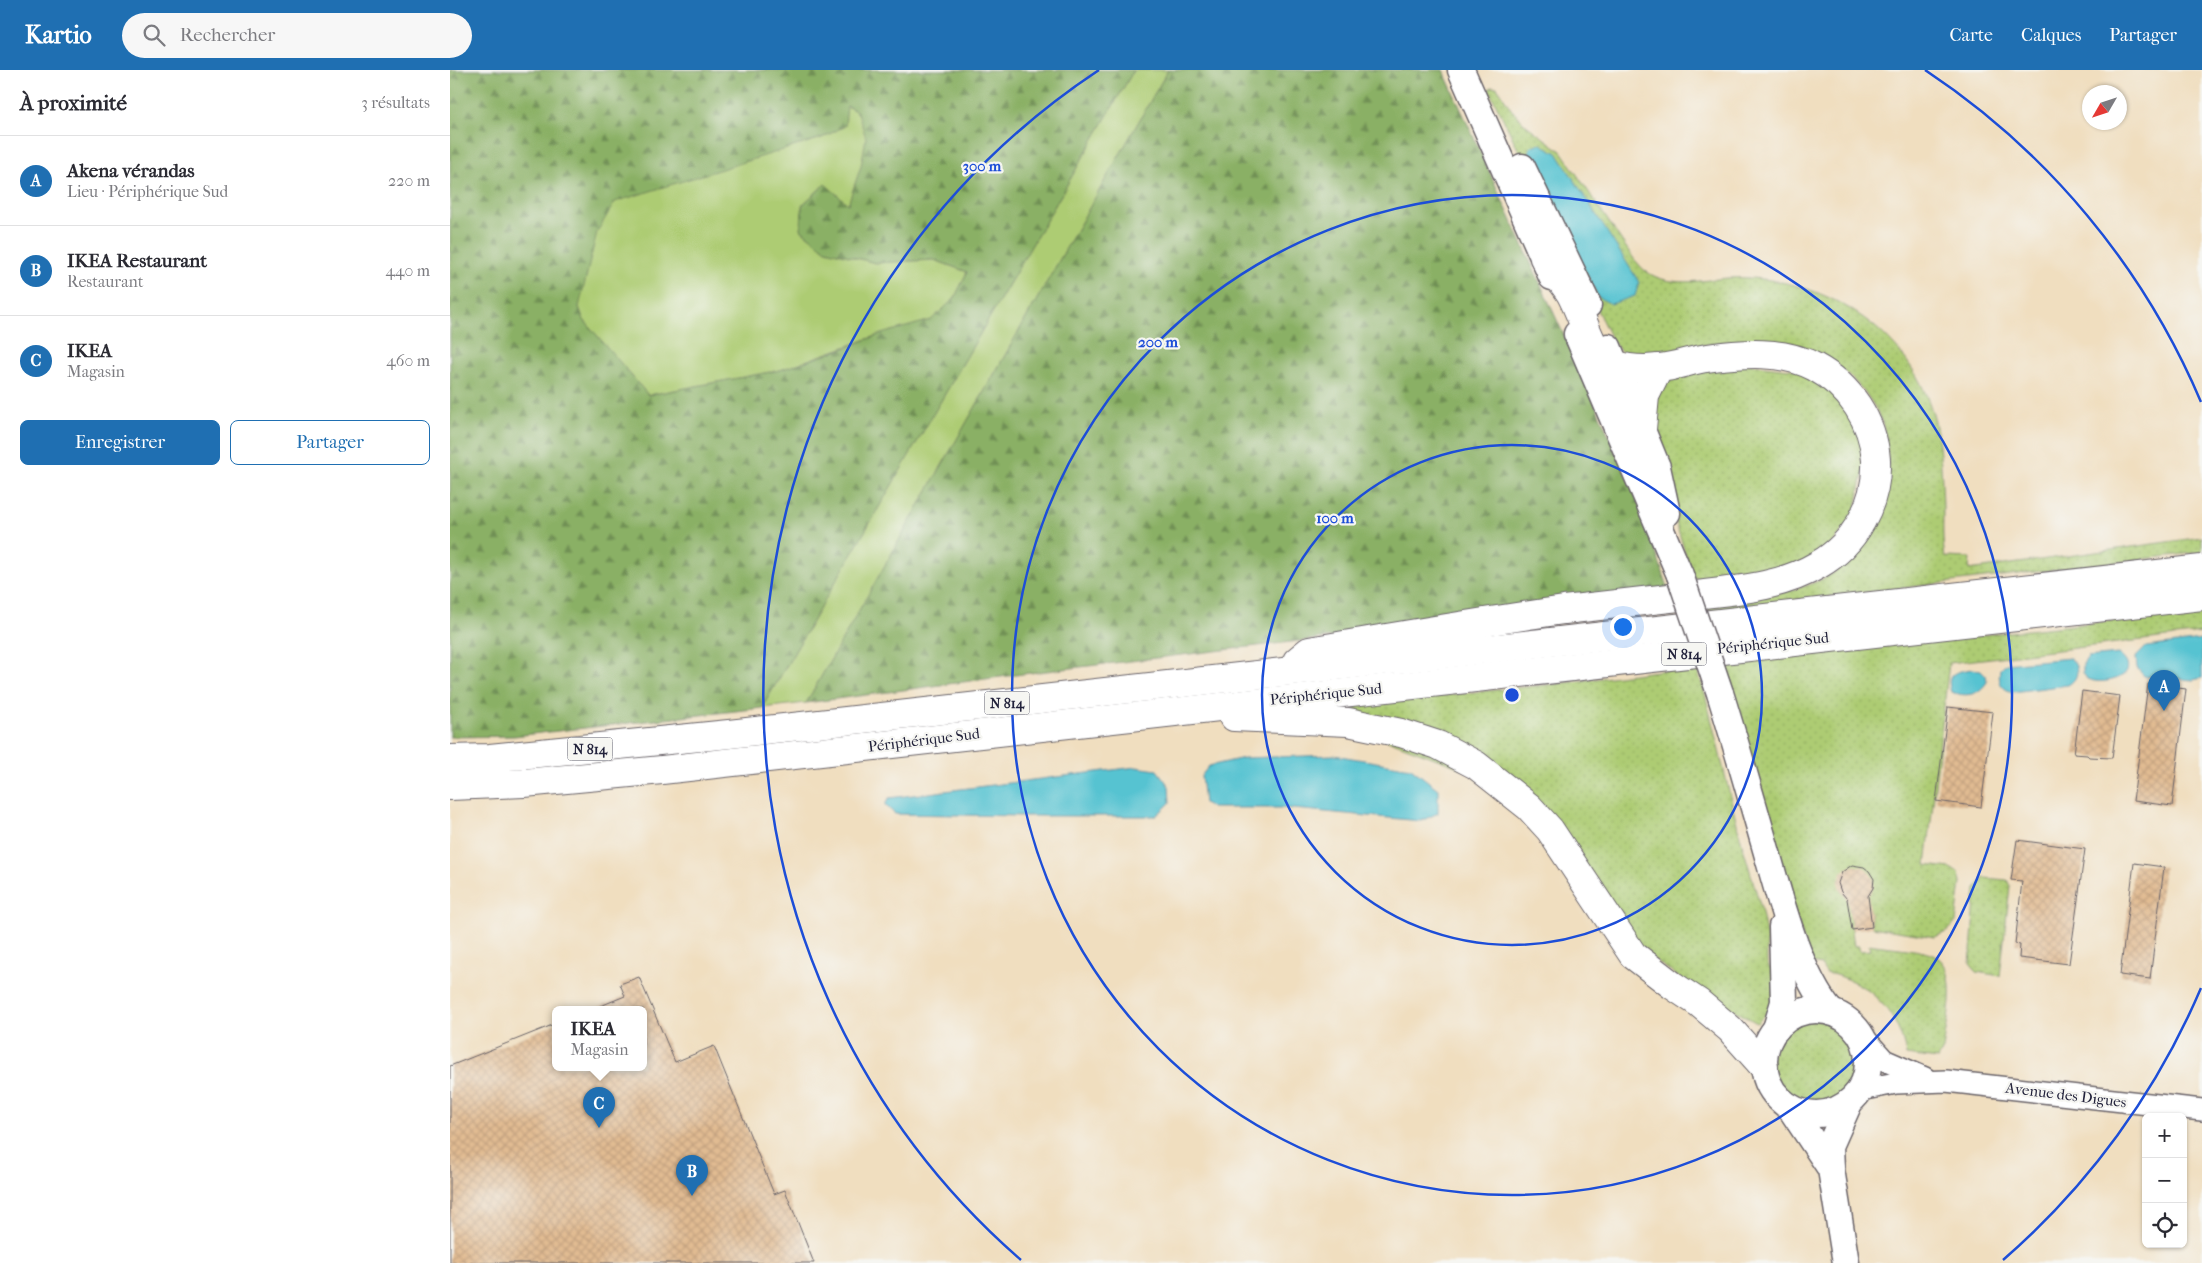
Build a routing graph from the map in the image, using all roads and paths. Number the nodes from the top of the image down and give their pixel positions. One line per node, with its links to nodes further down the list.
1 (1461, 70): 3 (main road)
2 (1474, 70): 4 (main road)
3 (1544, 258): 4 (highway); 8 (main road)
4 (1616, 366): 5 (highway); 6 (main road)
5 (1659, 368): 6 (highway); 10 (highway)
6 (1642, 429): 8 (main road)
7 (2202, 569): 10 (highway, Périphérique Sud / N 814)
8 (1680, 574): 14 (main road, bridge)
9 (2202, 596): 11 (highway, Périphérique Sud / N 814)
10 (1285, 672): 12 (highway, Périphérique Sud / N 814)
11 (1165, 712): 13 (highway, Périphérique Sud / N 814); 18 (highway, N 814)
12 (450, 759)
13 (450, 786)
14 (1780, 899): 15 (main road); 16 (main road)
15 (1831, 1012): 16 (main road); 17 (main road)
16 (1776, 1028): 18 (main road)
17 (1859, 1032): 19 (street); 20 (main road)
18 (1764, 1067): 21 (main road)
19 (1929, 1080): 20 (street); 22 (street, Avenue des Digues)
20 (1855, 1097): 21 (main road); 23 (main road)
21 (1792, 1109): 23 (main road)
22 (2202, 1110)
23 (1831, 1170): 24 (main road)
24 (1846, 1263)

